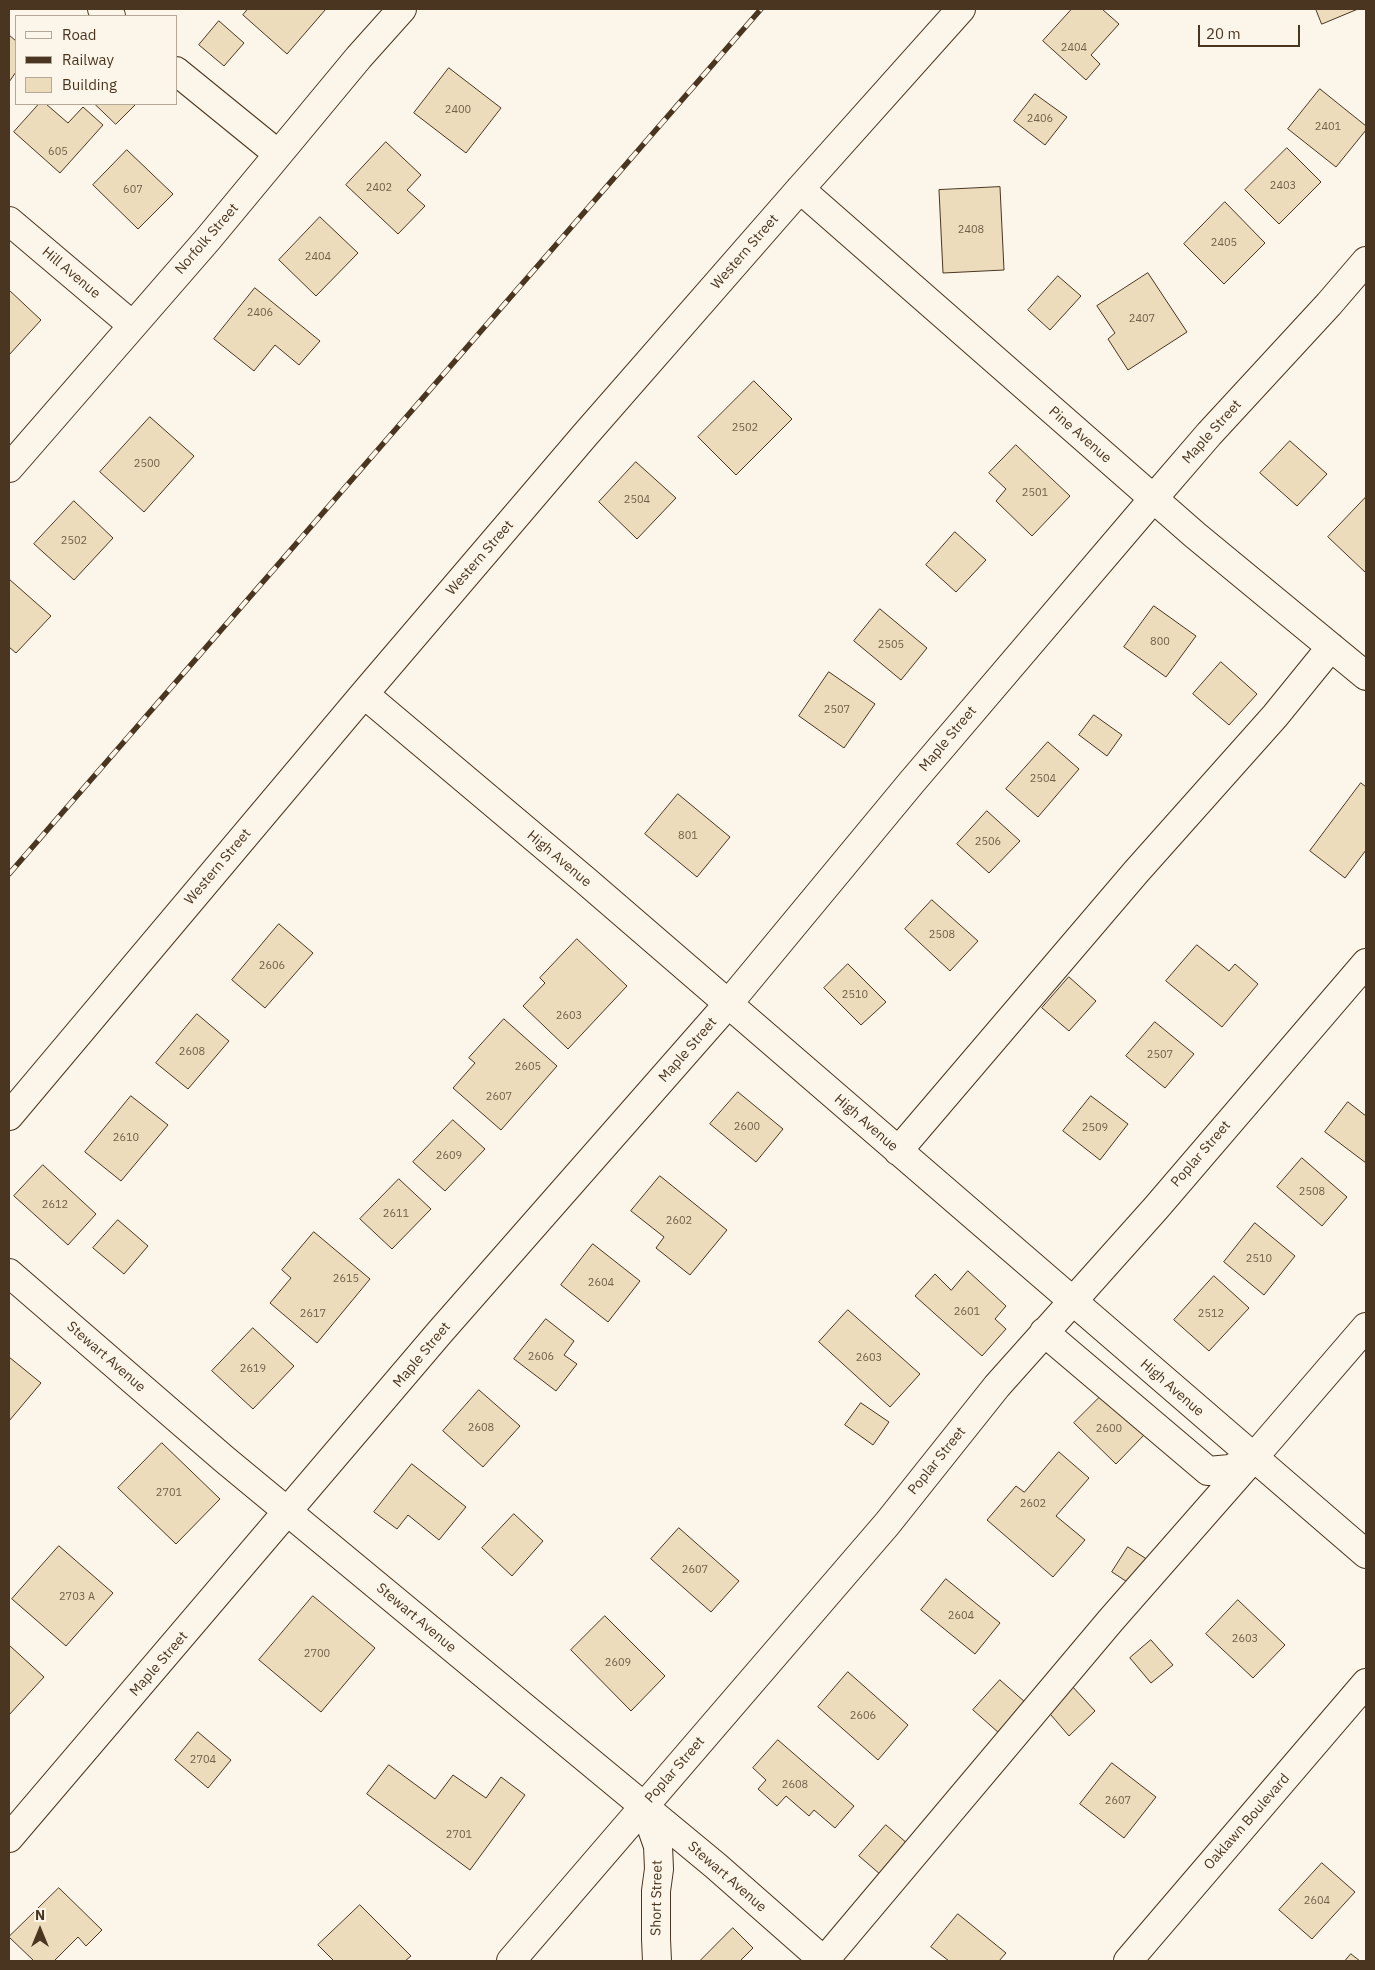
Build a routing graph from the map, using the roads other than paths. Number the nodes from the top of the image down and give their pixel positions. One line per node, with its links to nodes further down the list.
1 (402, 9): 4 (street, Norfolk Street)
2 (961, 9): 5 (street, Western Street)
3 (178, 73): 4 (street)
4 (278, 154): 8 (street, Norfolk Street)
5 (800, 189): 10 (street, Pine Avenue); 13 (street, Western Street)
6 (9, 221): 8 (street, Hill Avenue)
7 (1366, 261): 10 (street, Maple Street)
8 (132, 325): 9 (street, Norfolk Street)
9 (9, 468)
10 (1153, 498): 11 (street, Pine Avenue); 15 (street, Maple Street)
11 (1331, 647): 12 (street, Pine Avenue); 17 (street)
12 (1366, 676)
13 (364, 694): 15 (street, High Avenue); 16 (street, Western Street)
14 (1366, 963): 19 (street, Poplar Street)
15 (728, 1004): 17 (street, High Avenue); 23 (street, Maple Street)
16 (9, 1116)
17 (898, 1151): 19 (street, High Avenue)
18 (9, 1273): 23 (street, Stewart Avenue)
19 (1072, 1301): 21 (street, Poplar Street); 22 (street, High Avenue)
20 (1366, 1327): 22 (street)
21 (1044, 1332): 22 (street); 26 (street, Poplar Street)
22 (1254, 1457): 24 (street, High Avenue); 30 (street)
23 (289, 1512): 26 (street, Stewart Avenue); 27 (street, Maple Street)
24 (1366, 1554)
25 (1366, 1683): 31 (street, Oaklawn Boulevard)
26 (644, 1806): 28 (street, Poplar Street); 29 (street, Short Street); 30 (street, Stewart Avenue)
27 (9, 1838)
28 (511, 1961)
29 (657, 1961)
30 (824, 1961)
31 (1128, 1961)

